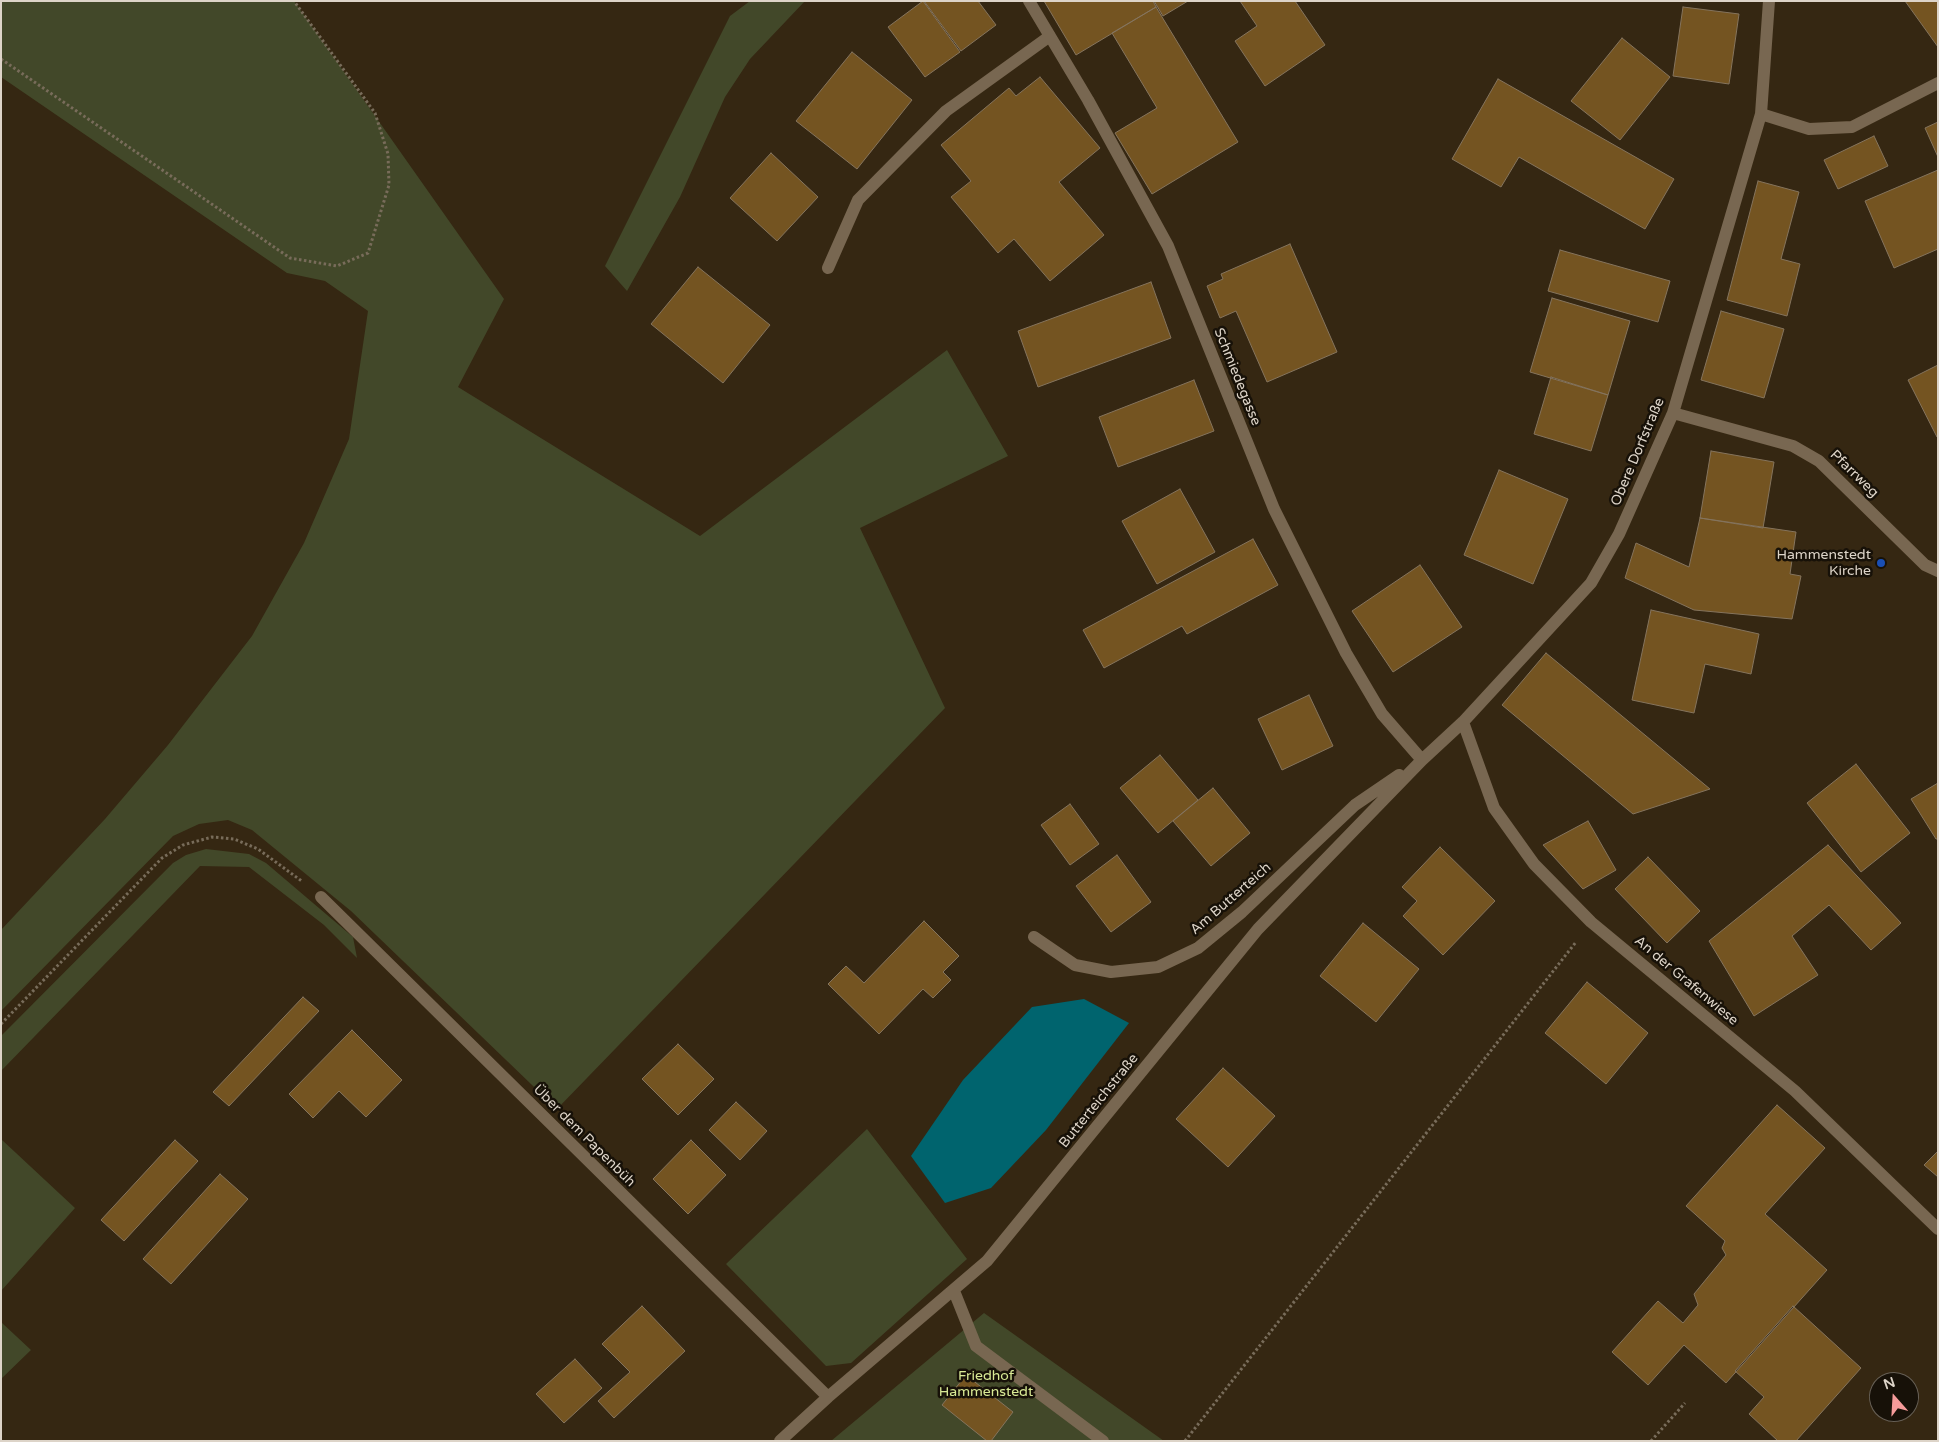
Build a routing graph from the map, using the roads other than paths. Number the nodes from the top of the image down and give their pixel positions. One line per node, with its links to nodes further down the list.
1 (1029, 1): 3 (street, Schmiedegasse)
2 (1769, 1): 5 (street, Obere Dorfstraße)
3 (1050, 36): 6 (street); 10 (street, Schmiedegasse)
4 (1938, 83): 5 (street)
5 (1761, 114): 7 (street, Obere Dorfstraße)
6 (828, 268)
7 (1673, 414): 8 (street, Pfarrweg); 9 (street, Obere Dorfstraße)
8 (1938, 571)
9 (1463, 722): 10 (street, Obere Dorfstraße); 13 (street, An der Grafenwiese)
10 (1422, 760): 12 (street, Am Butterteich); 14 (street, Butterteichstraße)
11 (321, 897): 15 (street, Über dem Papenbüh)
12 (1034, 937)
13 (1938, 1229)
14 (954, 1291): 15 (street, Butterteichstraße); 17 (street)
15 (828, 1397): 16 (street, Butterteichstraße)
16 (780, 1441)
17 (1103, 1441)

